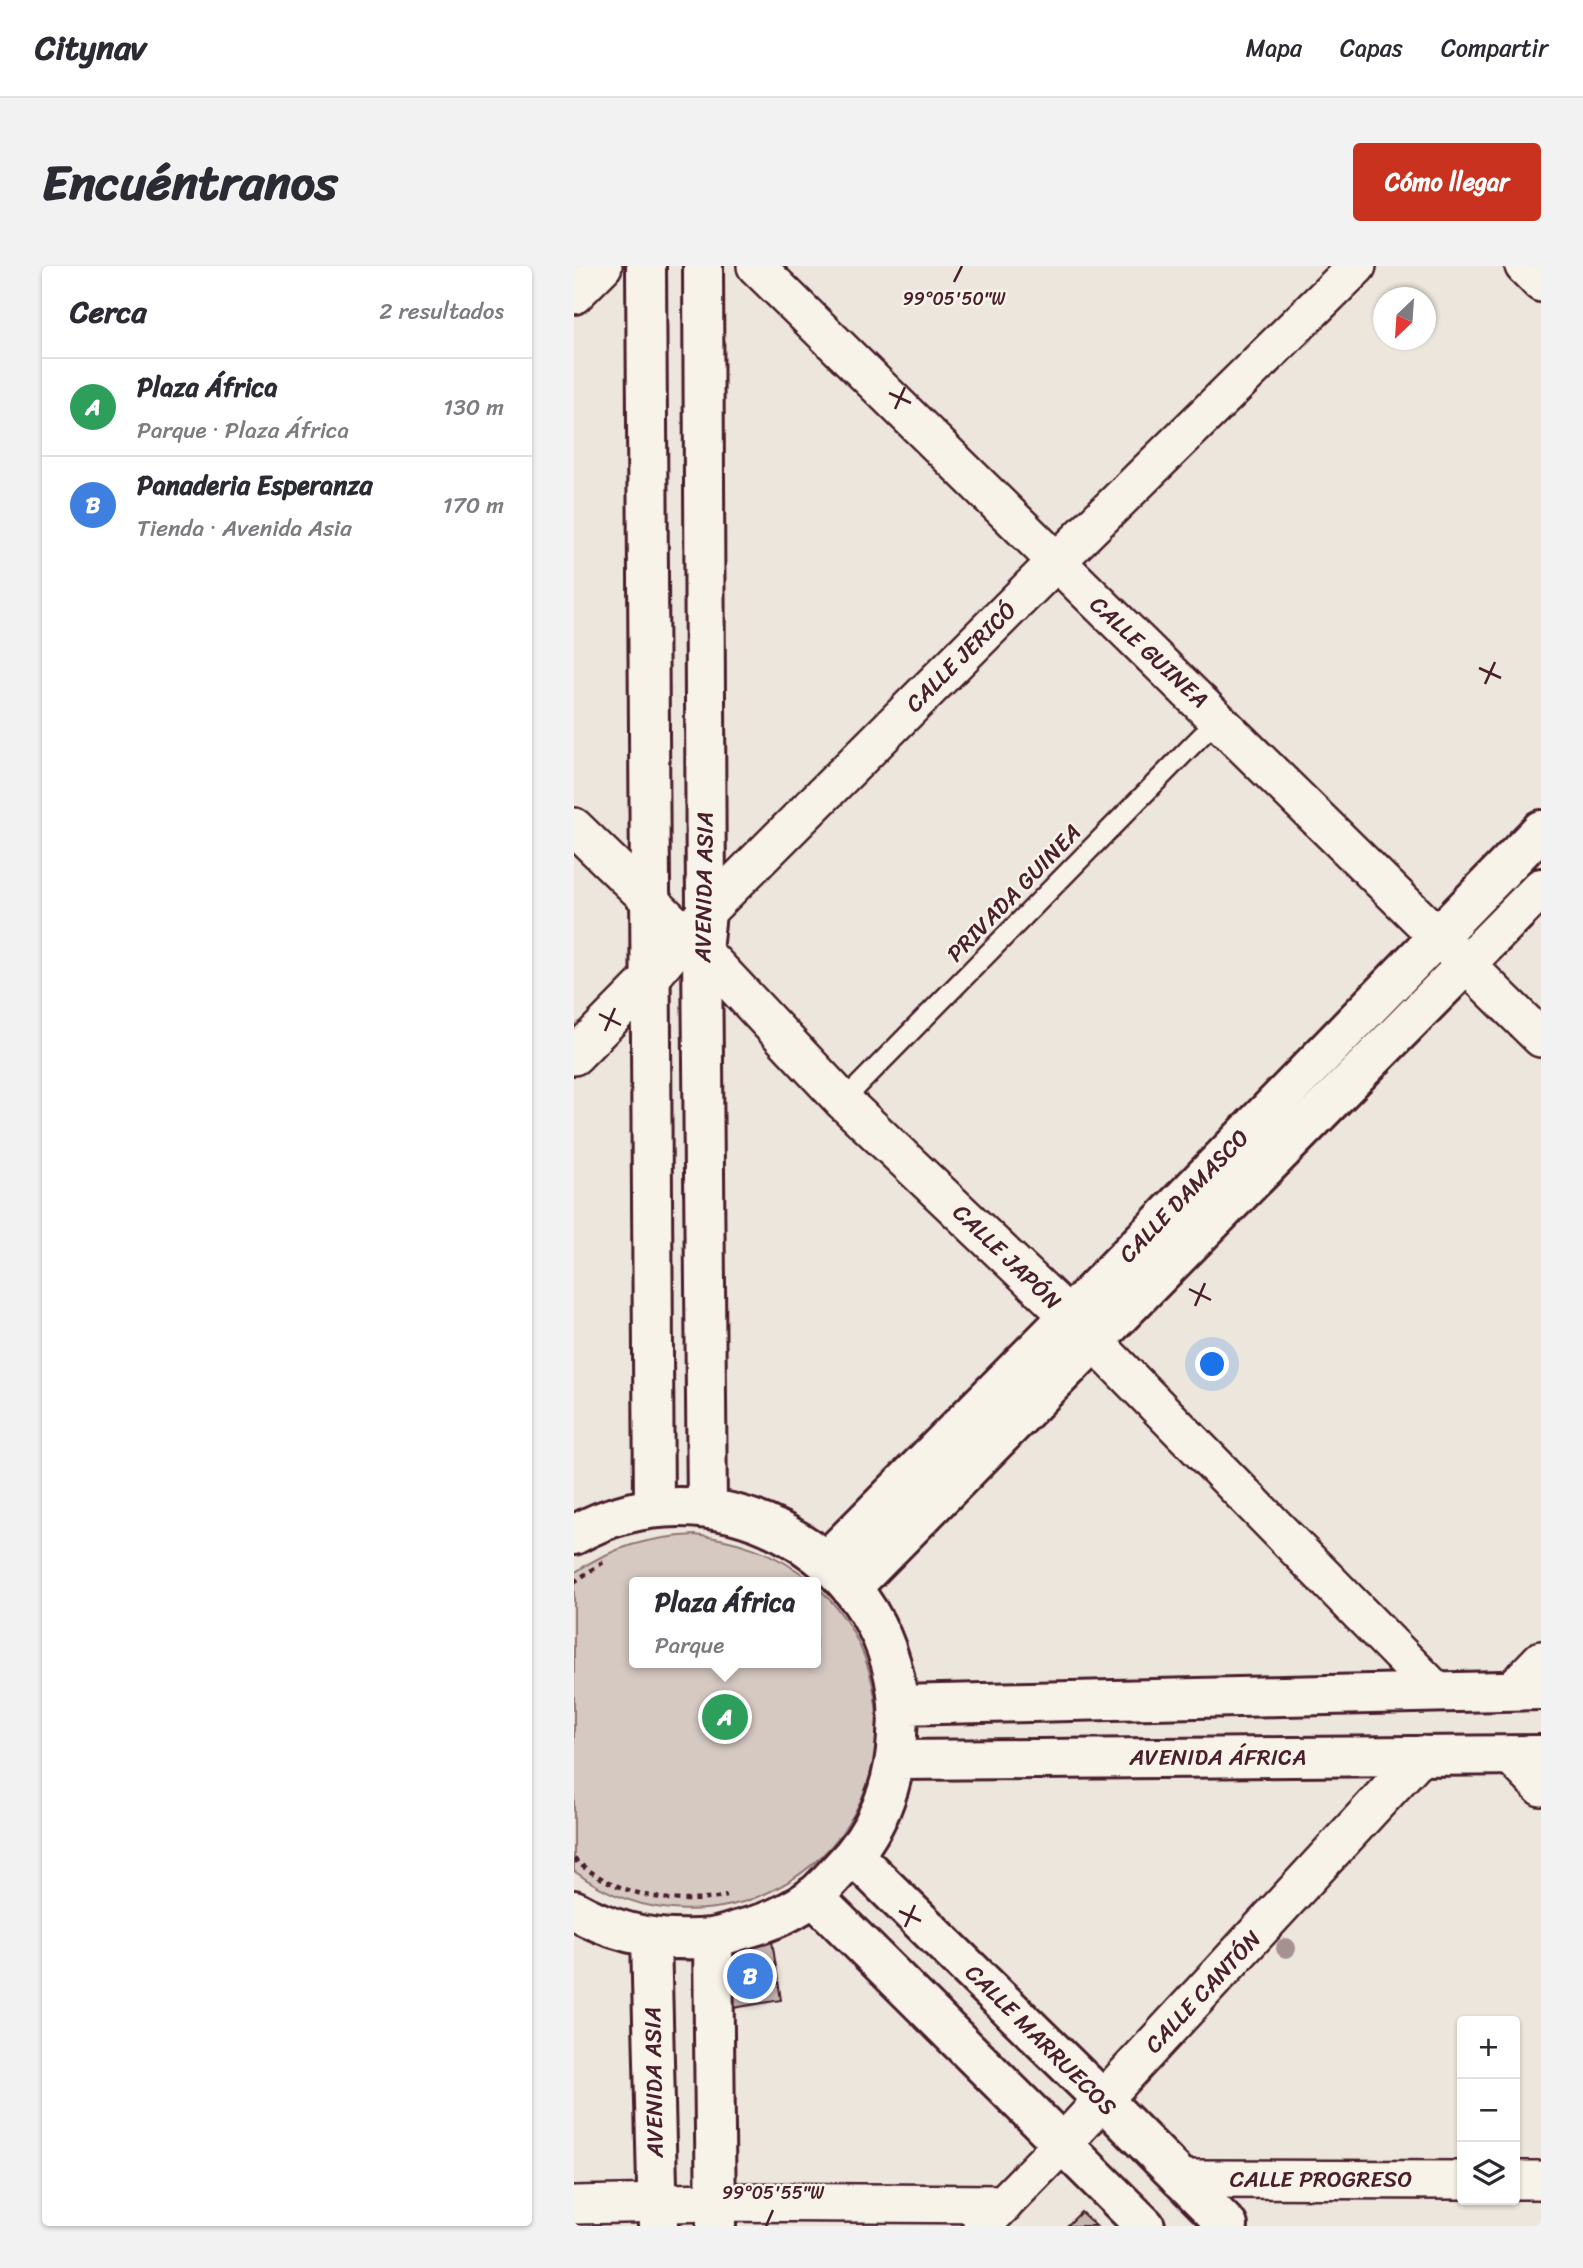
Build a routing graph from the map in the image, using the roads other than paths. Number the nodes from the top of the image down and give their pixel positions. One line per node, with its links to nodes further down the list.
1 (603, 266): 8 (street)
2 (646, 266): 14 (street)
3 (703, 266): 15 (street, AVENIDA ASIA)
4 (756, 266): 9 (street, CALLE GUINEA)
5 (1357, 266): 9 (street, CALLE JERICÓ)
6 (1524, 266): 7 (street)
7 (1541, 283)
8 (574, 295)
9 (1055, 563): 10 (street, CALLE GUINEA); 15 (street, CALLE JERICÓ)
10 (1219, 718): 16 (street, CALLE GUINEA); 21 (lane, PRIVADA GUINEA)
11 (574, 827): 14 (street, CALLE JAPÓN)
12 (1541, 830): 16 (street, CALLE DAMASCO)
13 (1541, 888): 17 (street, CALLE DAMASCO)
14 (650, 901): 15 (street, CALLE JAPÓN); 18 (street)
15 (698, 933): 18 (street, CALLE JERICÓ); 21 (street, CALLE JAPÓN); 24 (street, AVENIDA ASIA)
16 (1438, 934): 17 (street, CALLE GUINEA); 22 (street, CALLE DAMASCO)
17 (1467, 964): 19 (street, CALLE GUINEA); 22 (street, CALLE DAMASCO)
18 (649, 980): 20 (street, CALLE JERICÓ); 23 (street)
19 (1541, 1038)
20 (574, 1056)
21 (844, 1101): 22 (street, CALLE JAPÓN)
22 (1081, 1329): 26 (street, CALLE DAMASCO); 29 (street, CALLE JAPÓN)
23 (654, 1507): 24 (street); 25 (street)
24 (707, 1507): 26 (street)
25 (574, 1535)
26 (839, 1575): 30 (street)
27 (1541, 1660): 28 (street)
28 (1527, 1690): 29 (street)
29 (1436, 1691): 30 (street)
30 (898, 1705): 33 (street)
31 (1421, 1755): 32 (street, AVENIDA ÁFRICA); 33 (street, AVENIDA ÁFRICA); 40 (street, CALLE CANTÓN)
32 (1526, 1755): 34 (street)
33 (896, 1760): 35 (street)
34 (1541, 1787)
35 (854, 1856): 36 (street); 40 (street, CALLE MARRUECOS)
36 (813, 1896): 39 (street); 41 (street)
37 (574, 1910): 38 (street)
38 (651, 1938): 39 (street); 48 (street, AVENIDA ASIA)
39 (713, 1938): 47 (street)
40 (1103, 2100): 41 (street, CALLE CANTÓN); 42 (street, CALLE MARRUECOS)
41 (1062, 2144): 49 (street, CALLE CANTÓN); 50 (street)
42 (1180, 2179): 43 (street, CALLE PROGRESO); 51 (street, CALLE MARRUECOS)
43 (1457, 2180)
44 (1520, 2180): 45 (street)
45 (1541, 2180)
46 (574, 2205): 48 (street)
47 (715, 2214): 48 (street); 49 (street)
48 (658, 2215)
49 (993, 2215)
50 (1144, 2226)
51 (1228, 2226)

